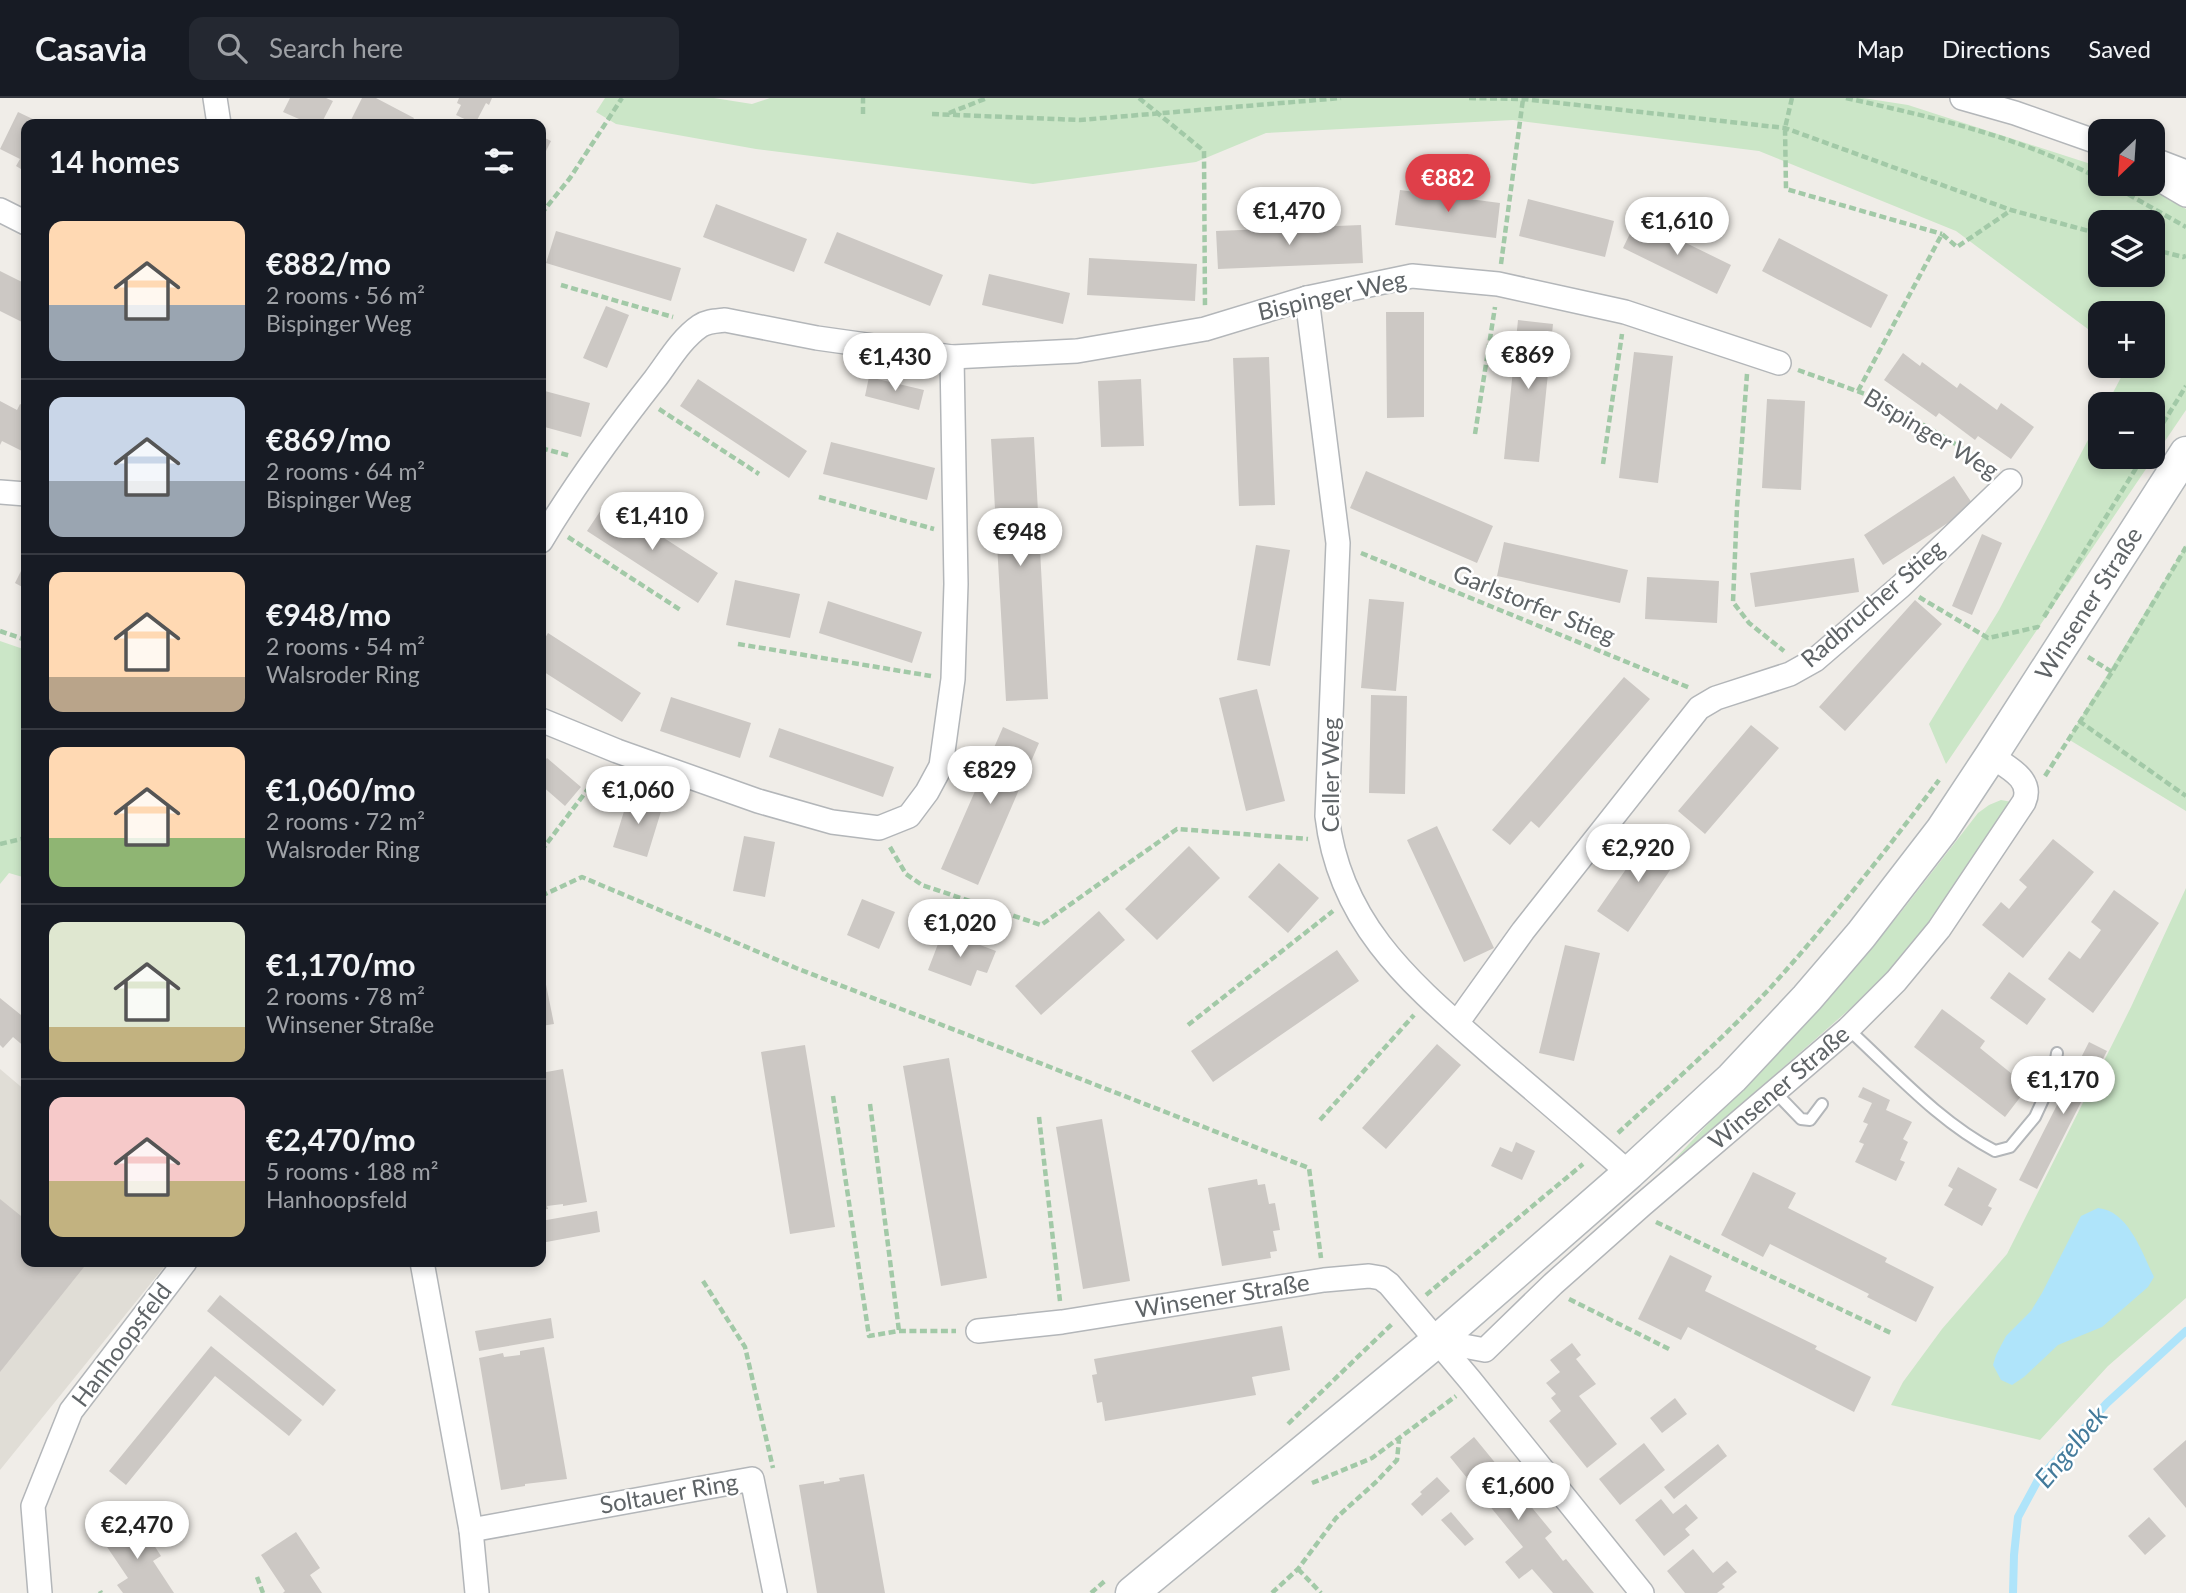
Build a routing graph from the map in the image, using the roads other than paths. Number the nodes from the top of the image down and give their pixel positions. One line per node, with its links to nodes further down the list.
1 (215, 98): 3 (street)
2 (1962, 98): 4 (street)
3 (218, 119)
4 (2088, 139)
5 (2165, 164): 6 (street)
6 (2186, 172)
7 (2165, 183): 8 (street)
8 (2186, 195)
9 (0, 210): 10 (street)
10 (21, 220)
11 (1307, 298): 12 (street, Bispinger Weg); 13 (street, Bispinger Weg); 21 (street, Celler Weg)
12 (952, 357): 18 (street, Bispinger Weg); 19 (street)
13 (1779, 363)
14 (2186, 453): 20 (main road, Winsener Straße)
15 (2010, 481): 21 (street, Radbrucher Stieg)
16 (0, 492): 17 (street)
17 (21, 494)
18 (546, 531)
19 (546, 722)
20 (1991, 756): 22 (street, Winsener Straße); 26 (main road, Winsener Straße)
21 (1457, 1023): 26 (street, Celler Weg)
22 (1848, 1029): 23 (lane); 24 (street, Winsener Straße)
23 (2056, 1053)
24 (1774, 1092): 25 (lane); 30 (street, Winsener Straße)
25 (1822, 1104)
26 (1629, 1173): 30 (main road, Winsener Straße)
27 (181, 1267): 33 (street, Hanhoopsfeld)
28 (423, 1267): 31 (street)
29 (978, 1331): 30 (street, Winsener Straße)
30 (1437, 1341): 32 (main road, Winsener Straße); 36 (street)
31 (471, 1530): 34 (street); 35 (street, Soltauer Ring)
32 (1122, 1585)
33 (40, 1593)
34 (477, 1593)
35 (775, 1593)
36 (1642, 1593)

